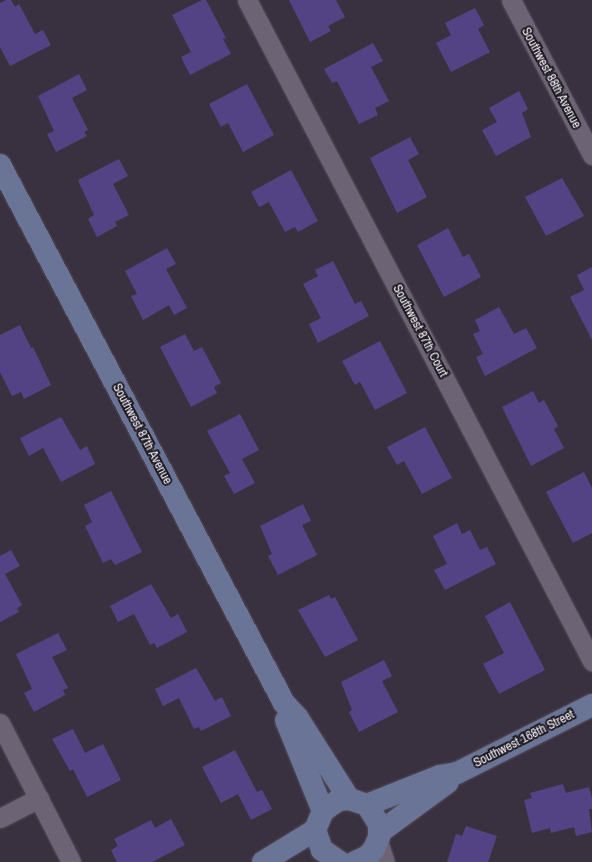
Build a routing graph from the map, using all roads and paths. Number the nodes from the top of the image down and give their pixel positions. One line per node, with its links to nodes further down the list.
1 (247, 0): 5 (street, Southwest 87th Court)
2 (510, 0): 3 (street, Southwest 88th Avenue)
3 (592, 155)
4 (0, 165): 6 (street, Southwest 87th Avenue)
5 (592, 661)
6 (284, 703): 11 (street, Southwest 87th Avenue); 13 (street, Southwest 87th Avenue)
7 (592, 705): 9 (street, Southwest 168th Street)
8 (0, 723): 10 (street)
9 (456, 773): 11 (street, Southwest 168th Street); 14 (street, Southwest 168th Street)
10 (39, 798): 12 (street); 16 (street)
11 (358, 802): 13 (street, Southwest 168th Street); 14 (street, Southwest 87th Avenue)
12 (0, 818)
13 (319, 820): 15 (street, Southwest 87th Avenue); 17 (street)
14 (379, 837): 19 (street, Southwest 168th Street); 20 (street)
15 (335, 860): 18 (street)
16 (71, 862)
17 (263, 862)
18 (308, 862)
19 (355, 862)
20 (385, 862)

